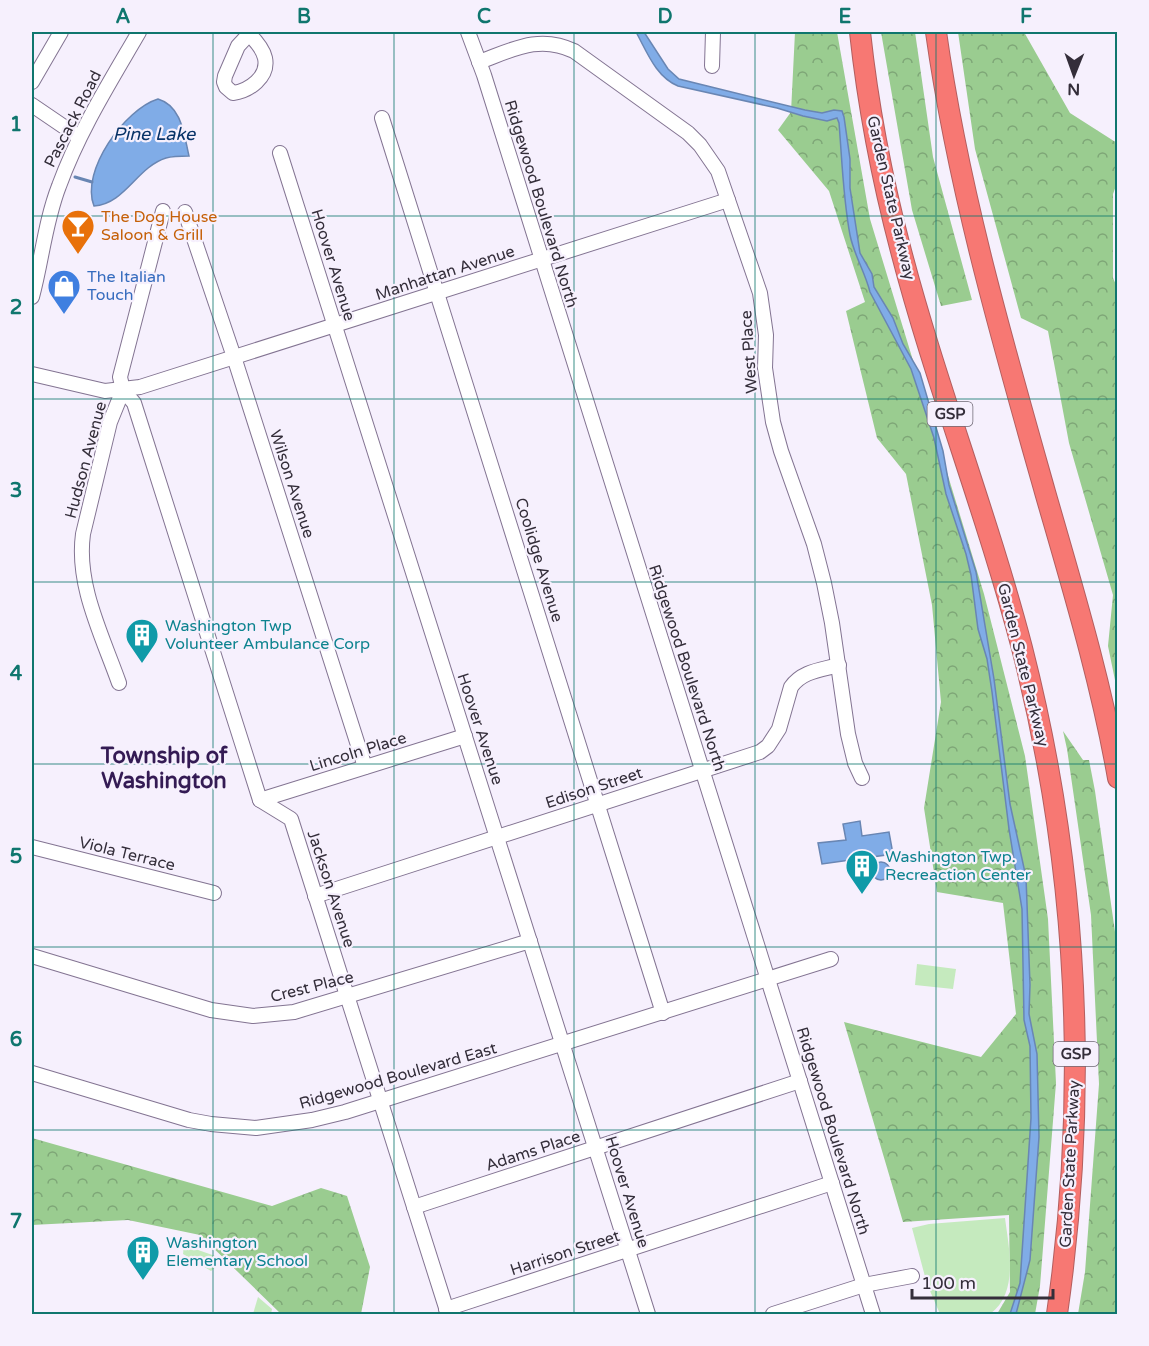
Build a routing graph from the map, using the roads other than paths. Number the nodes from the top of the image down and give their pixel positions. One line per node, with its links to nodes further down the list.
1 (61, 32): 9 (street)
2 (140, 32): 12 (street, Pascack Road)
3 (468, 32): 7 (street, Ridgewood Boulevard North)
4 (713, 32): 8 (street)
5 (860, 32): 57 (highway, Garden State Parkway / GSP)
6 (936, 32): 30 (highway)
7 (479, 62): 14 (street, West Place); 17 (street, Ridgewood Boulevard North)
8 (712, 66)
9 (32, 82)
10 (32, 105): 12 (street)
11 (382, 118): 18 (street, Coolidge Avenue)
12 (80, 136): 19 (street, Pascack Road)
13 (280, 153): 20 (street, Hoover Avenue)
14 (728, 200): 17 (street, Manhattan Avenue); 24 (street, West Place)
15 (163, 211): 23 (street, Hudson Avenue)
16 (185, 212): 21 (street, Wilson Avenue)
17 (541, 259): 18 (street, Manhattan Avenue); 28 (street, Ridgewood Boulevard North)
18 (437, 292): 20 (street, Manhattan Avenue); 32 (street, Coolidge Avenue)
19 (32, 297)
20 (335, 325): 21 (street, Manhattan Avenue); 26 (street, Hoover Avenue)
21 (234, 357): 23 (street, Manhattan Avenue); 27 (street, Wilson Avenue)
22 (32, 374): 23 (street, Manhattan Avenue)
23 (123, 390): 25 (street, Hudson Avenue); 31 (street)
24 (839, 665): 28 (street, Edison Street); 29 (street, West Place)
25 (119, 683)
26 (465, 736): 27 (street, Lincoln Place); 33 (street, Hoover Avenue)
27 (365, 767): 31 (street, Lincoln Place)
28 (702, 771): 32 (street, Edison Street); 40 (street, Ridgewood Boulevard North)
29 (862, 778)
30 (1118, 778)
31 (260, 800): 36 (street, Jackson Avenue)
32 (598, 804): 33 (street, Edison Street); 42 (street, Coolidge Avenue)
33 (497, 837): 36 (street, Edison Street); 37 (street, Hoover Avenue)
34 (32, 847): 35 (street, Viola Terrace)
35 (214, 893)
36 (315, 896): 41 (street, Jackson Avenue)
37 (530, 941): 41 (street, Crest Place); 43 (street, Hoover Avenue)
38 (32, 956): 41 (street, Crest Place)
39 (831, 960): 40 (street, Ridgewood Boulevard East)
40 (768, 980): 42 (street, Ridgewood Boulevard East); 45 (street, Ridgewood Boulevard North)
41 (347, 996): 46 (street, Jackson Avenue)
42 (663, 1013): 43 (street, Ridgewood Boulevard East)
43 (563, 1044): 46 (street, Ridgewood Boulevard East); 47 (street, Hoover Avenue)
44 (32, 1073): 46 (street, Ridgewood Boulevard East)
45 (800, 1081): 47 (street, Adams Place); 48 (street, Ridgewood Boulevard North)
46 (380, 1101): 49 (street, Jackson Avenue)
47 (595, 1148): 49 (street, Adams Place); 50 (street, Hoover Avenue)
48 (832, 1184): 50 (street, Harrison Street); 52 (street, Ridgewood Boulevard North)
49 (414, 1207): 53 (street, Jackson Avenue)
50 (628, 1250): 53 (street, Harrison Street); 54 (street, Hoover Avenue)
51 (912, 1276): 52 (street)
52 (864, 1285): 55 (street); 56 (street, Ridgewood Boulevard North)
53 (447, 1312)
54 (648, 1314)
55 (773, 1314)
56 (873, 1314)
57 (1057, 1314)

